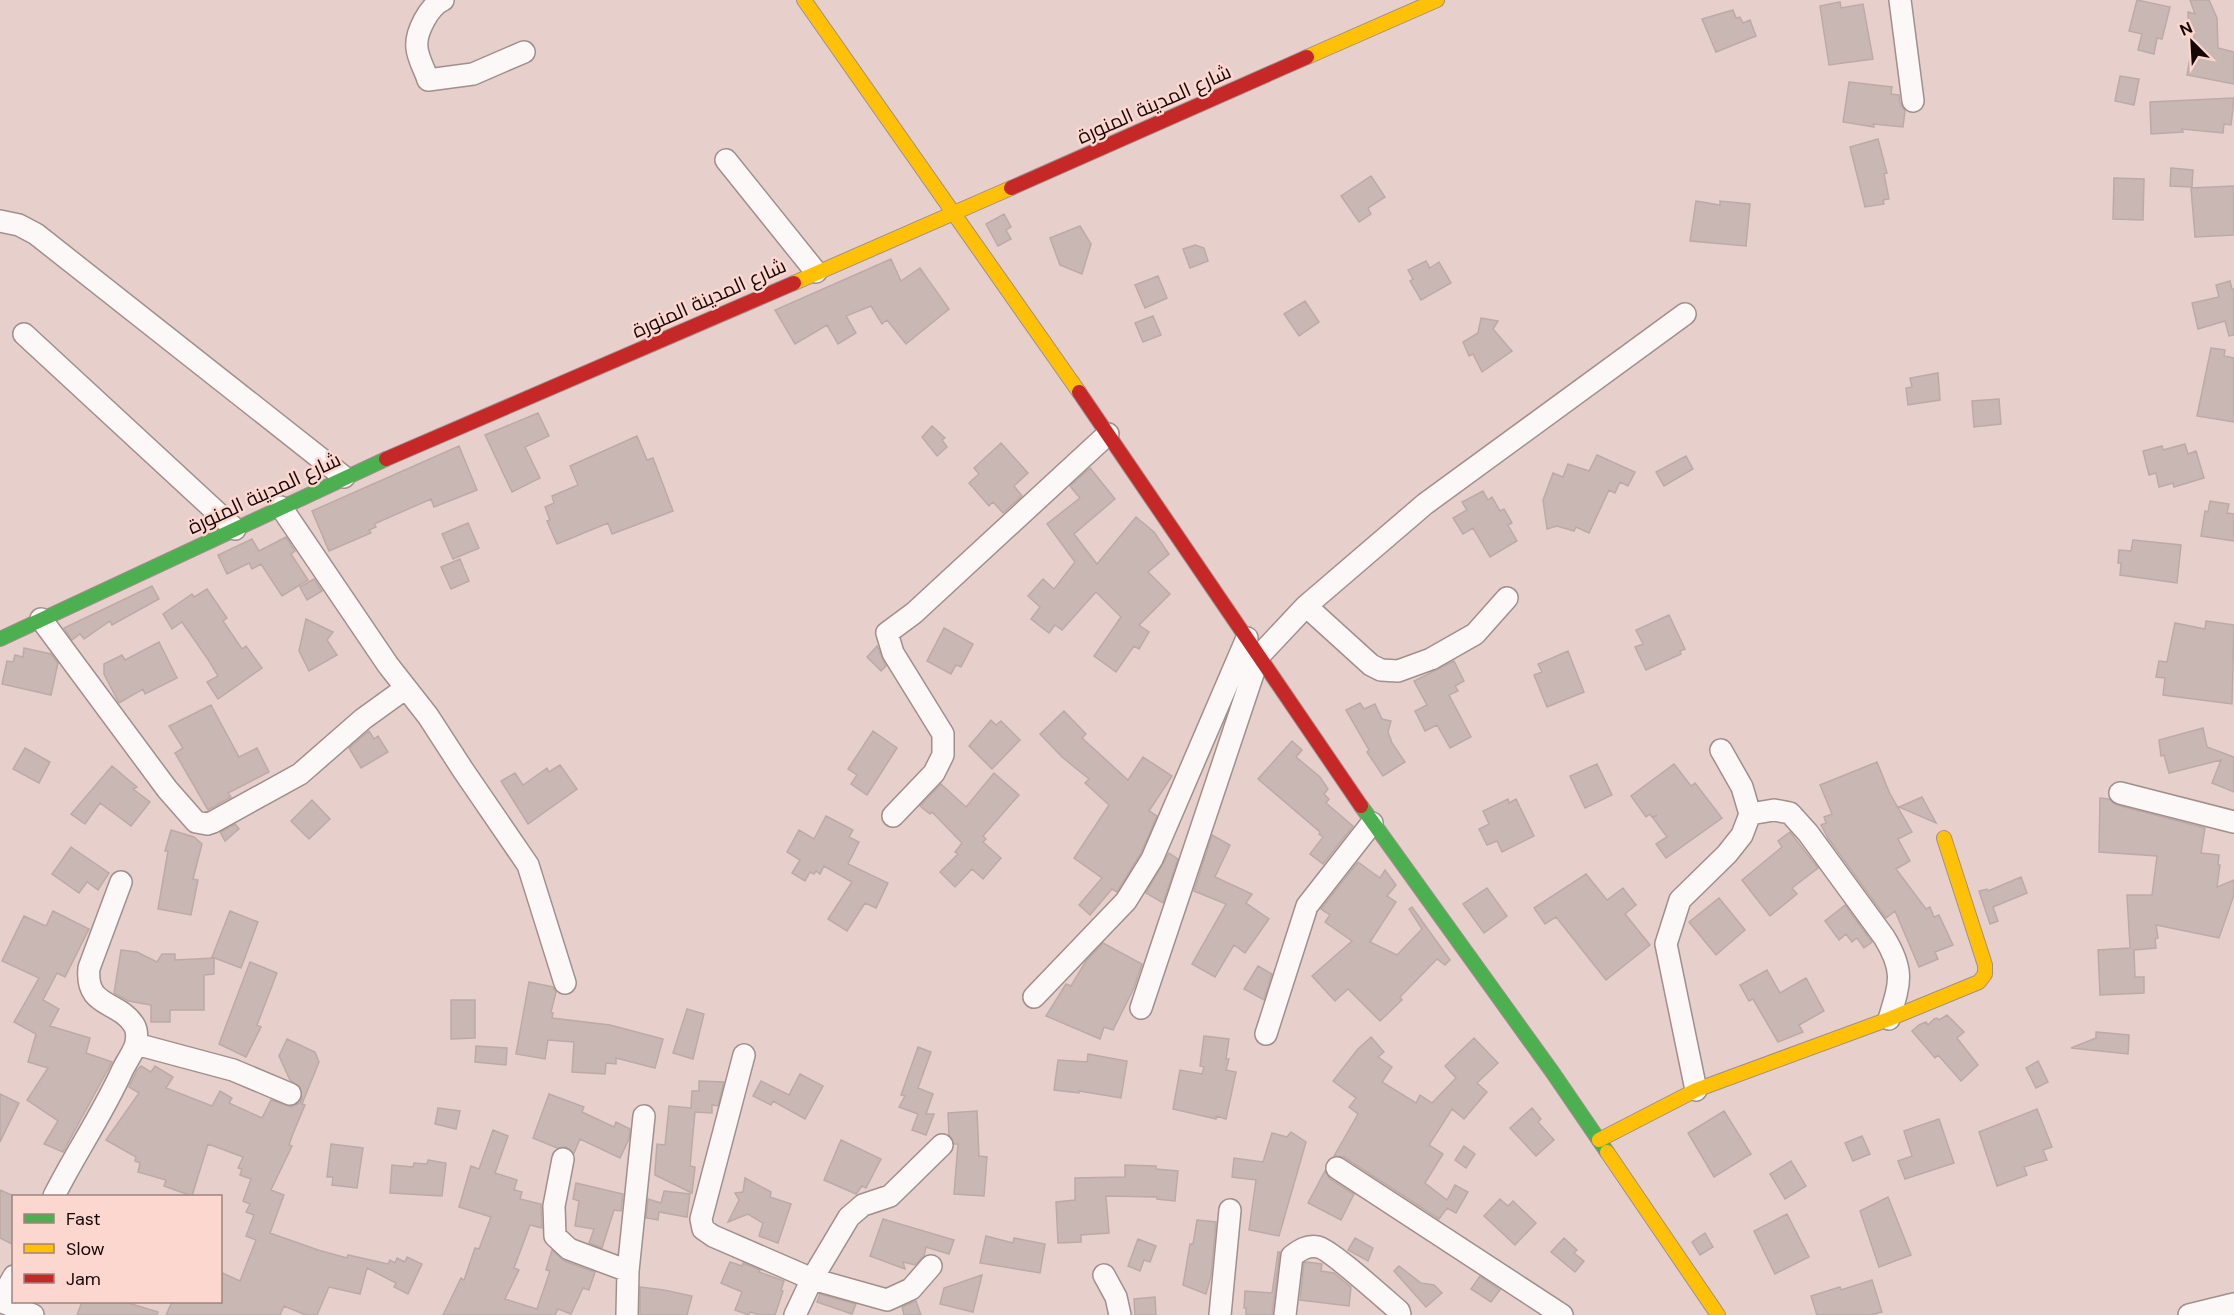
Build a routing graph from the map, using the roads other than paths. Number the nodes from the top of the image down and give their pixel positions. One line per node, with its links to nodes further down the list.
1 (443, 0): 5 (street)
2 (804, 0): 8 (street)
3 (1437, 0): 8 (street, شارع المدينة المنورة)
4 (1900, 0): 6 (street)
5 (524, 52)
6 (1913, 101)
7 (726, 160): 10 (street)
8 (953, 213): 10 (street, شارع المدينة المنورة); 13 (street)
9 (0, 221): 14 (street)
10 (816, 272): 14 (street, شارع المدينة المنورة)
11 (1685, 315): 18 (street)
12 (24, 334): 16 (street)
13 (1108, 434): 20 (street); 27 (street)
14 (344, 477): 15 (street, شارع المدينة المنورة)
15 (281, 507): 16 (street, شارع المدينة المنورة); 23 (street)
16 (234, 528): 19 (street, شارع المدينة المنورة)
17 (1507, 598): 18 (street)
18 (1306, 606): 22 (street)
19 (41, 619): 21 (street, شارع المدينة المنورة); 23 (street)
20 (1246, 638): 22 (street); 33 (street)
21 (0, 639)
22 (1259, 656): 29 (street); 34 (street)
23 (406, 688): 32 (street)
24 (1721, 750): 26 (street)
25 (2120, 793): 28 (street)
26 (1750, 814): 35 (street); 39 (street)
27 (893, 816)
28 (2234, 822)
29 (1372, 824): 36 (street); 42 (street)
30 (1944, 838): 35 (street)
31 (120, 882): 37 (street)
32 (565, 983)
33 (1034, 998)
34 (1141, 1008)
35 (1889, 1019): 39 (street)
36 (1266, 1034)
37 (136, 1044): 40 (street); 46 (street)
38 (744, 1055): 51 (street)
39 (1696, 1090): 42 (street)
40 (290, 1094)
41 (644, 1116): 49 (street)
42 (1599, 1140): 63 (street)
43 (942, 1145): 51 (street)
44 (563, 1159): 49 (street)
45 (1337, 1168): 62 (street)
46 (55, 1195)
47 (1230, 1210): 59 (street)
48 (931, 1266): 51 (street)
49 (628, 1271): 56 (street)
50 (1104, 1275): 58 (street)
51 (812, 1279): 57 (street)
52 (12, 1280): 53 (street)
53 (0, 1301): 55 (street)
54 (2234, 1304): 64 (street)
55 (33, 1315)
56 (627, 1315)
57 (795, 1315)
58 (1120, 1315)
59 (1220, 1315)
60 (1286, 1315): 61 (street)
61 (1400, 1315)
62 (1562, 1315)
63 (1719, 1315)
64 (2189, 1315)

